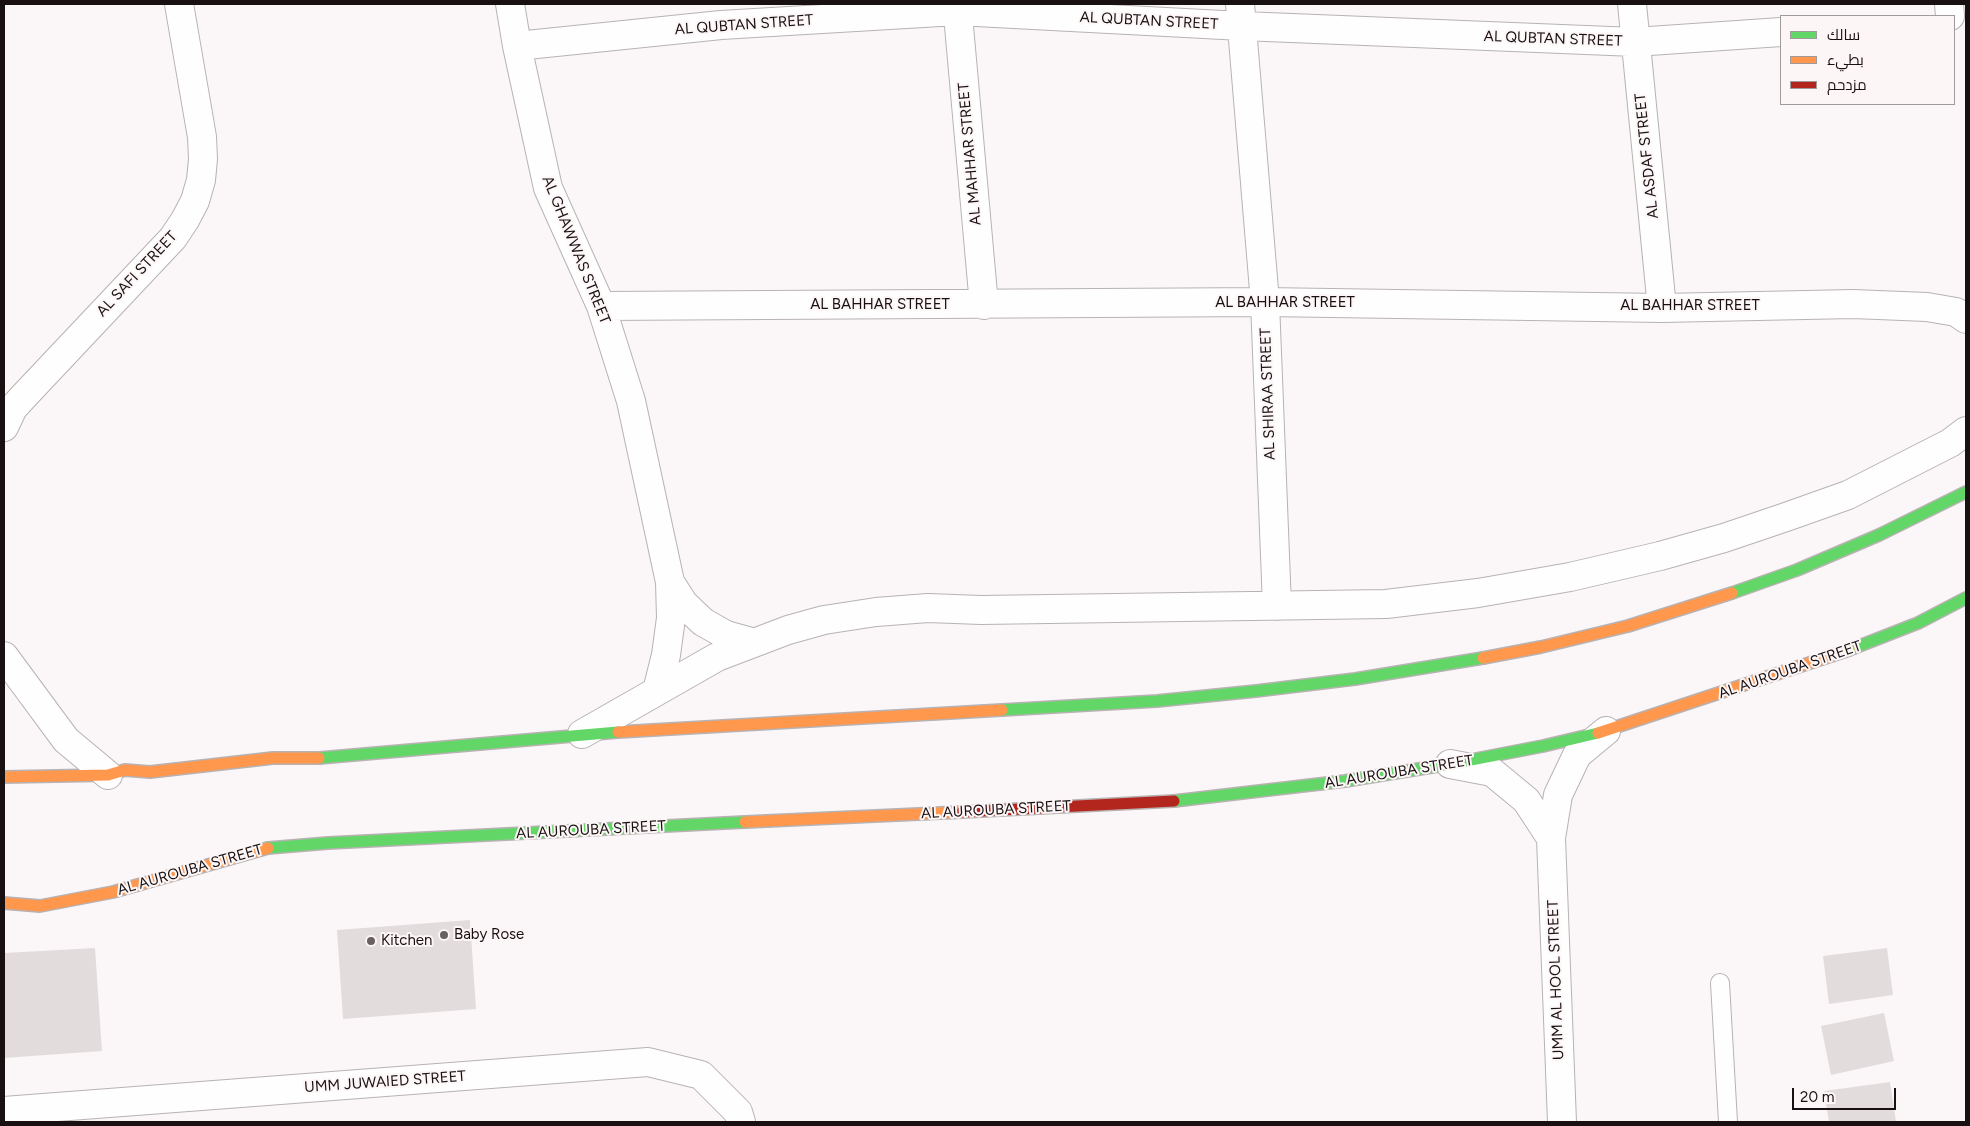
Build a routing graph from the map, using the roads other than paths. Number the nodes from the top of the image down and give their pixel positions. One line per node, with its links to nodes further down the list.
1 (179, 4): 14 (street, AL SAFI STREET)
2 (510, 4): 8 (street, AL GHAWWAS STREET)
3 (1632, 4): 7 (street, AL ASDAF STREET)
4 (957, 8): 5 (street, AL QUBTAN STREET); 8 (street, AL QUBTAN STREET); 10 (street, AL MAHHAR STREET)
5 (1241, 15): 7 (street, AL QUBTAN STREET); 9 (street, AL SHIRAA STREET)
6 (1780, 32): 7 (street, AL QUBTAN STREET)
7 (1635, 42): 12 (street, AL ASDAF STREET)
8 (517, 46): 11 (street, AL GHAWWAS STREET)
9 (1265, 302): 10 (street, AL BAHHAR STREET); 12 (street, AL BAHHAR STREET); 19 (street, AL SHIRAA STREET)
10 (984, 305): 11 (street, AL BAHHAR STREET)
11 (601, 306): 17 (street, AL GHAWWAS STREET)
12 (1662, 308): 13 (street, AL BAHHAR STREET)
13 (1966, 319)
14 (4, 423)
15 (1966, 430): 19 (street)
16 (1966, 492): 24 (street)
17 (670, 582): 20 (street, AL GHAWWAS STREET); 22 (street, AL GHAWWAS STREET)
18 (1966, 598): 23 (street, AL AUROUBA STREET)
19 (1277, 606): 20 (street)
20 (751, 642): 22 (street)
21 (4, 655): 26 (street)
22 (657, 691): 24 (street)
23 (1606, 731): 25 (street, AL AUROUBA STREET); 28 (street, UMM AL HOOL STREET)
24 (582, 734): 26 (street)
25 (1450, 764): 28 (street); 30 (street, AL AUROUBA STREET)
26 (108, 775): 27 (street)
27 (4, 777)
28 (1551, 838): 35 (street, UMM AL HOOL STREET)
29 (4, 903): 30 (street, AL AUROUBA STREET)
30 (40, 906): 31 (street)
31 (4, 915)
32 (1720, 983): 36 (lane)
33 (4, 1111): 34 (street, UMM JUWAIED STREET)
34 (742, 1122)
35 (1562, 1122)
36 (1728, 1122)

